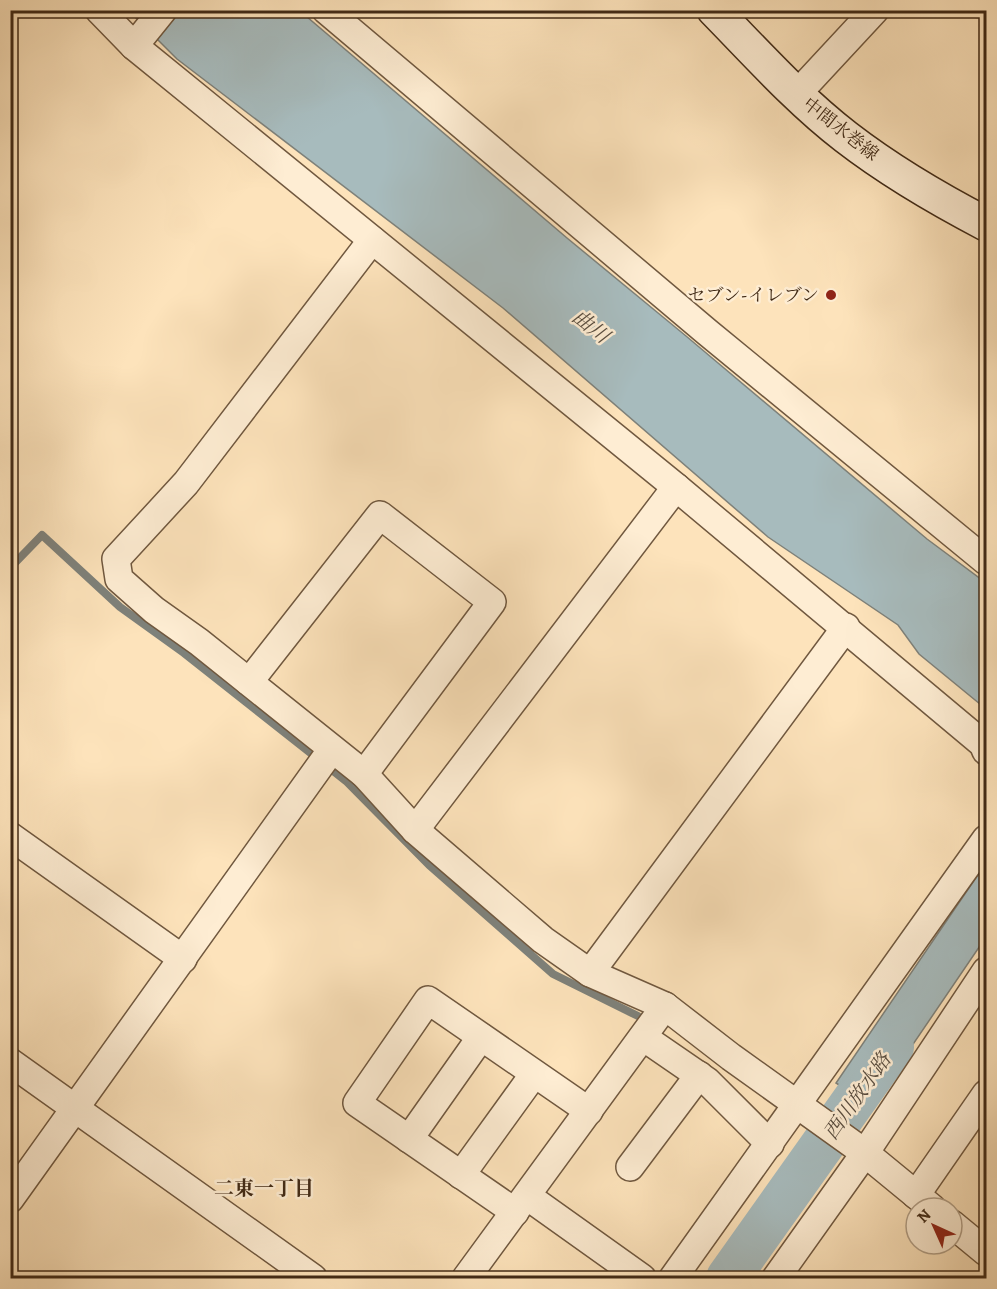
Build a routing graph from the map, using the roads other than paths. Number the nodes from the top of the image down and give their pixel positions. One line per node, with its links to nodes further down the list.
1 (99, 10): 8 (street)
2 (163, 10): 8 (street)
3 (326, 10): 13 (street)
4 (714, 10): 9 (main road, 中間水巻線)
5 (875, 10): 9 (street)
6 (975, 10): 7 (lane)
7 (987, 11)
8 (140, 39): 11 (street)
9 (797, 94): 10 (main road, 中間水巻線)
10 (987, 224)
11 (372, 240): 12 (street); 15 (street)
12 (676, 487): 14 (street); 19 (street)
13 (987, 561)
14 (846, 627): 17 (street); 24 (street)
15 (249, 682): 16 (street); 18 (street)
16 (332, 748): 18 (street); 22 (street)
17 (987, 751)
18 (364, 774): 19 (street)
19 (415, 830): 24 (street)
20 (10, 836): 22 (street)
21 (987, 838): 33 (street)
22 (183, 959): 32 (street)
23 (987, 971): 37 (street)
24 (590, 973): 25 (street)
25 (665, 1006): 27 (street); 33 (street)
26 (482, 1037): 29 (street); 35 (street); 35 (street)
27 (643, 1037): 30 (street); 34 (street)
28 (10, 1062): 32 (street)
29 (534, 1074): 34 (street); 39 (street)
30 (699, 1075): 36 (street); 38 (street)
31 (987, 1094): 41 (street)
32 (75, 1108): 42 (street); 46 (street)
33 (806, 1110): 36 (street); 37 (street)
34 (589, 1111): 43 (street)
35 (409, 1139): 39 (street)
36 (770, 1144): 49 (street)
37 (860, 1150): 40 (street); 50 (street)
38 (630, 1167)
39 (461, 1175): 43 (street)
40 (917, 1196)
41 (928, 1196)
42 (10, 1199)
43 (521, 1204): 47 (street); 48 (street)
44 (964, 1234): 45 (street)
45 (987, 1252)
46 (313, 1278)
47 (466, 1278)
48 (642, 1278)
49 (673, 1278)
50 (776, 1278)

